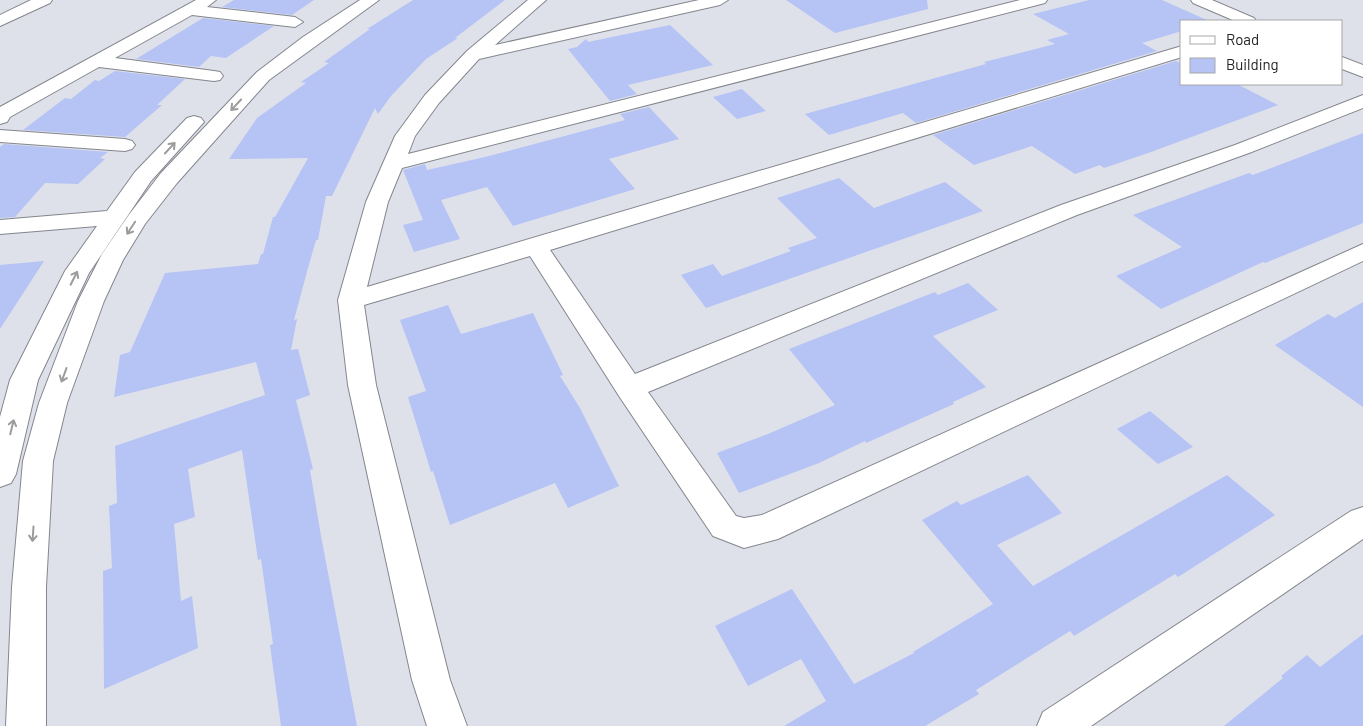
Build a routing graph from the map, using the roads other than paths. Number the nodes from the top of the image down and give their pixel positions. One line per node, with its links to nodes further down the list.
1 (22, 0): 10 (street)
2 (44, 0): 13 (street)
3 (208, 0): 11 (street)
4 (346, 0): 26 (street, one-way to 4)
5 (371, 0): 34 (street, one-way to 34)
6 (538, 0): 16 (street)
7 (720, 0): 16 (street)
8 (1039, 0): 25 (street)
9 (1200, 0): 12 (street)
10 (0, 10)
11 (190, 10): 14 (street); 17 (street)
12 (1246, 20)
13 (0, 21)
14 (295, 22)
15 (1180, 52): 28 (street)
16 (473, 55): 25 (street)
17 (100, 62): 20 (street); 22 (street)
18 (1343, 62): 19 (street)
19 (1363, 72)
20 (214, 76)
21 (1363, 101): 31 (street)
22 (0, 118)
23 (0, 136): 24 (street)
24 (125, 145)
25 (392, 164): 30 (street)
26 (112, 218): 27 (street); 32 (street, one-way to 26)
27 (0, 227)
28 (536, 247): 30 (street); 31 (street)
29 (1363, 252): 31 (street)
30 (351, 300): 35 (street)
31 (629, 388)
32 (0, 474)
33 (1363, 521): 36 (street)
34 (26, 726)
35 (447, 726)
36 (1057, 726)

